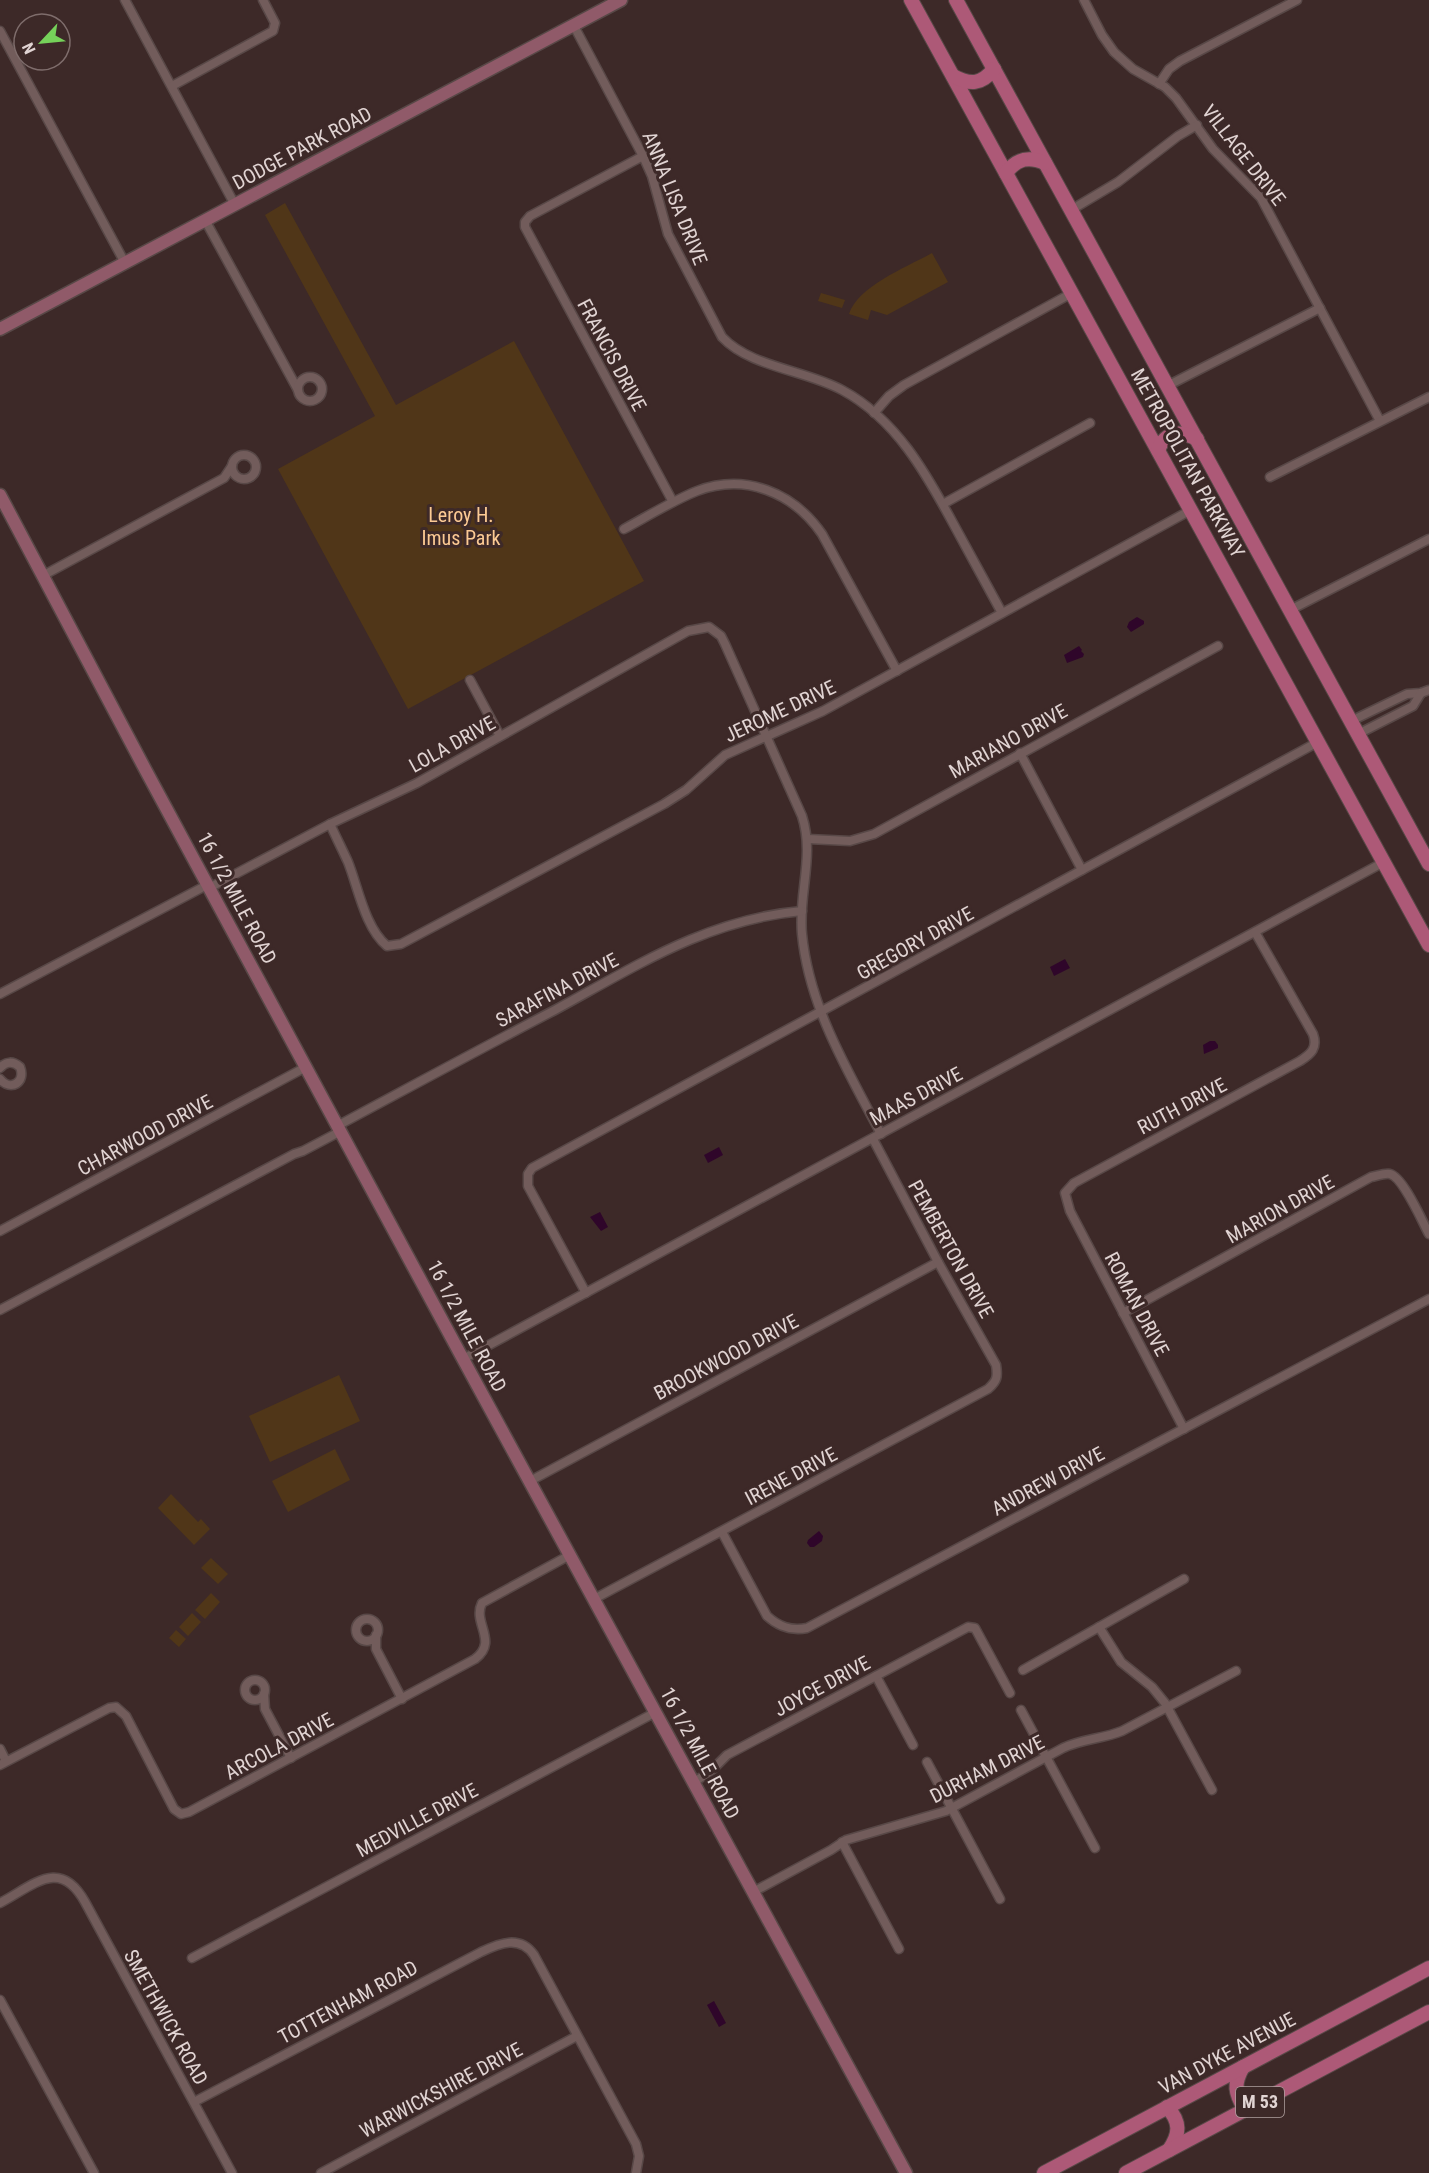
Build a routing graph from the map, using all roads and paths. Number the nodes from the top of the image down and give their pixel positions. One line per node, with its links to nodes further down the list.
1 (125, 0): 13 (street)
2 (262, 0): 13 (street)
3 (621, 0): 8 (street, DODGE PARK ROAD)
4 (911, 0): 11 (main road, METROPOLITAN PARKWAY)
5 (956, 0): 10 (main road, METROPOLITAN PARKWAY)
6 (1084, 0): 12 (street, VILLAGE DRIVE)
7 (1297, 0): 12 (street)
8 (574, 26): 15 (street, ANNA LISA DRIVE); 18 (street, DODGE PARK ROAD)
9 (0, 31): 21 (street)
10 (994, 69): 11 (main road); 16 (main road, METROPOLITAN PARKWAY)
11 (953, 76): 17 (main road, METROPOLITAN PARKWAY)
12 (1159, 84): 14 (street, VILLAGE DRIVE)
13 (172, 86): 18 (street)
14 (1197, 125): 19 (street); 23 (street, VILLAGE DRIVE)
15 (643, 156): 30 (street, ANNA LISA DRIVE); 40 (street, FRANCIS DRIVE)
16 (1045, 164): 17 (main road); 19 (main road, METROPOLITAN PARKWAY)
17 (1006, 172): 22 (main road, METROPOLITAN PARKWAY)
18 (235, 205): 20 (street, DODGE PARK ROAD)
19 (1071, 210): 27 (main road, METROPOLITAN PARKWAY)
20 (205, 220): 21 (street, DODGE PARK ROAD); 25 (street)
21 (125, 263): 24 (street, DODGE PARK ROAD)
22 (1072, 293): 30 (street); 34 (main road, METROPOLITAN PARKWAY)
23 (1320, 308): 27 (street); 31 (street, VILLAGE DRIVE)
24 (0, 329)
25 (289, 376): 26 (street); 28 (street)
26 (305, 377): 28 (street); 28 (street)
27 (1167, 386): 33 (main road, METROPOLITAN PARKWAY)
28 (298, 390)
29 (1429, 397): 31 (street)
30 (874, 413): 41 (street, ANNA LISA DRIVE)
31 (1380, 421): 36 (street)
32 (1090, 423): 41 (street)
33 (1197, 440): 34 (main road); 46 (main road, METROPOLITAN PARKWAY)
34 (1158, 450): 42 (main road, METROPOLITAN PARKWAY)
35 (232, 466): 37 (street); 38 (street); 38 (street)
36 (1270, 477)
37 (224, 478): 38 (street); 45 (street)
38 (239, 479)
39 (0, 495): 45 (street, 16 1/2 MILE ROAD)
40 (673, 502): 43 (street); 49 (street)
41 (943, 504): 47 (street, ANNA LISA DRIVE)
42 (1191, 510): 47 (street, JEROME DRIVE); 56 (main road, METROPOLITAN PARKWAY)
43 (624, 530)
44 (1429, 539): 46 (street)
45 (44, 575): 64 (street, 16 1/2 MILE ROAD)
46 (1290, 609): 52 (main road, METROPOLITAN PARKWAY)
47 (1002, 613): 49 (street, JEROME DRIVE)
48 (1218, 646): 57 (street, MARIANO DRIVE)
49 (897, 671): 55 (street, JEROME DRIVE)
50 (471, 680): 54 (street)
51 (1425, 692): 52 (street); 53 (street)
52 (1351, 721): 53 (main road, METROPOLITAN PARKWAY)
53 (1358, 734): 60 (main road, METROPOLITAN PARKWAY)
54 (500, 736): 55 (street, LOLA DRIVE); 58 (street, LOLA DRIVE)
55 (767, 737): 58 (street, JEROME DRIVE); 59 (street)
56 (1318, 742): 62 (main road, METROPOLITAN PARKWAY); 63 (street, GREGORY DRIVE)
57 (1020, 753): 59 (street, MARIANO DRIVE); 63 (street)
58 (330, 824): 64 (street, LOLA DRIVE)
59 (808, 839): 65 (street)
60 (1424, 843): 61 (main road, METROPOLITAN PARKWAY)
61 (1428, 860)
62 (1384, 862): 66 (main road, METROPOLITAN PARKWAY); 67 (street, MAAS DRIVE)
63 (1082, 870): 70 (street, GREGORY DRIVE)
64 (208, 887): 69 (street, LOLA DRIVE); 71 (street, 16 1/2 MILE ROAD)
65 (802, 911): 70 (street); 74 (street, SARAFINA DRIVE)
66 (1424, 928): 68 (main road, METROPOLITAN PARKWAY)
67 (1255, 932): 75 (street, MAAS DRIVE); 77 (street, RUTH DRIVE)
68 (1429, 945)
69 (0, 994)
70 (821, 1012): 75 (street); 81 (street, GREGORY DRIVE)
71 (306, 1067): 74 (street, 16 1/2 MILE ROAD); 78 (street, CHARWOOD DRIVE)
72 (0, 1068): 73 (street)
73 (0, 1080)
74 (339, 1128): 83 (street, SARAFINA DRIVE); 85 (street, 16 1/2 MILE ROAD)
75 (881, 1134): 76 (street, MAAS DRIVE)
76 (873, 1139): 80 (street, PEMBERTON DRIVE); 81 (street, MAAS DRIVE)
77 (1065, 1193): 84 (street, ROMAN DRIVE)
78 (0, 1231)
79 (1429, 1234): 84 (street, MARION DRIVE)
80 (938, 1262): 86 (street, PEMBERTON DRIVE); 88 (street, BROOKWOOD DRIVE)
81 (586, 1293): 85 (street, MAAS DRIVE)
82 (1429, 1299): 87 (street, ANDREW DRIVE)
83 (0, 1310)
84 (1124, 1313): 87 (street, ROMAN DRIVE)
85 (463, 1359): 88 (street, 16 1/2 MILE ROAD)
86 (998, 1376): 89 (street, IRENE DRIVE)
87 (1184, 1429): 89 (street, ANDREW DRIVE)
88 (530, 1481): 90 (street, 16 1/2 MILE ROAD)
89 (722, 1532): 92 (street, IRENE DRIVE)
90 (570, 1555): 92 (street, 16 1/2 MILE ROAD); 102 (street, ARCOLA DRIVE)
91 (1184, 1579): 93 (street)
92 (594, 1599): 107 (street, 16 1/2 MILE ROAD)
93 (1099, 1627): 97 (street); 104 (street)
94 (376, 1635): 95 (street); 95 (street); 96 (street)
95 (365, 1641): 96 (street)
96 (376, 1649): 102 (street)
97 (1023, 1670)
98 (1236, 1671): 104 (street, DURHAM DRIVE)
99 (876, 1676): 100 (street, JOYCE DRIVE); 108 (street); 114 (street, JOYCE DRIVE)
100 (1010, 1693)
101 (264, 1694): 103 (street); 103 (street); 105 (street)
102 (402, 1698): 111 (street, ARCOLA DRIVE)
103 (253, 1700): 105 (street)
104 (1167, 1707): 110 (street, DURHAM DRIVE); 115 (street)
105 (265, 1709): 111 (street)
106 (1021, 1710): 110 (street)
107 (656, 1712): 114 (street, 16 1/2 MILE ROAD); 123 (street, MEDVILLE DRIVE)
108 (913, 1745)
109 (0, 1749): 113 (street)
110 (1046, 1757): 116 (street, DURHAM DRIVE); 118 (street)
111 (291, 1758): 113 (street, ARCOLA DRIVE)
112 (927, 1762): 116 (street)
113 (3, 1763)
114 (694, 1782): 119 (street, 16 1/2 MILE ROAD)
115 (1212, 1790)
116 (952, 1808): 117 (street, DURHAM DRIVE); 120 (street)
117 (842, 1842): 119 (street, DURHAM DRIVE); 122 (street)
118 (1095, 1848)
119 (753, 1892): 137 (street, 16 1/2 MILE ROAD)
120 (1000, 1899)
121 (0, 1903): 129 (street, SMETHWICK ROAD)
122 (899, 1949)
123 (192, 1958)
124 (1429, 1968): 128 (main road, VAN DYKE AVENUE / M 53)
125 (0, 2000): 133 (street)
126 (1429, 2012): 131 (main road, M 53)
127 (578, 2036): 129 (street, TOTTENHAM ROAD); 135 (street, WARWICKSHIRE DRIVE); 136 (street)
128 (1244, 2067): 130 (main road, VAN DYKE AVENUE / M 53); 131 (main road)
129 (194, 2102): 134 (street, SMETHWICK ROAD)
130 (1167, 2107): 132 (main road); 138 (main road, VAN DYKE AVENUE / M 53)
131 (1245, 2110): 132 (main road, M 53)
132 (1169, 2150): 139 (main road, M 53)
133 (94, 2173)
134 (232, 2173)
135 (321, 2173)
136 (636, 2173)
137 (906, 2173)
138 (1044, 2173)
139 (1126, 2173)

